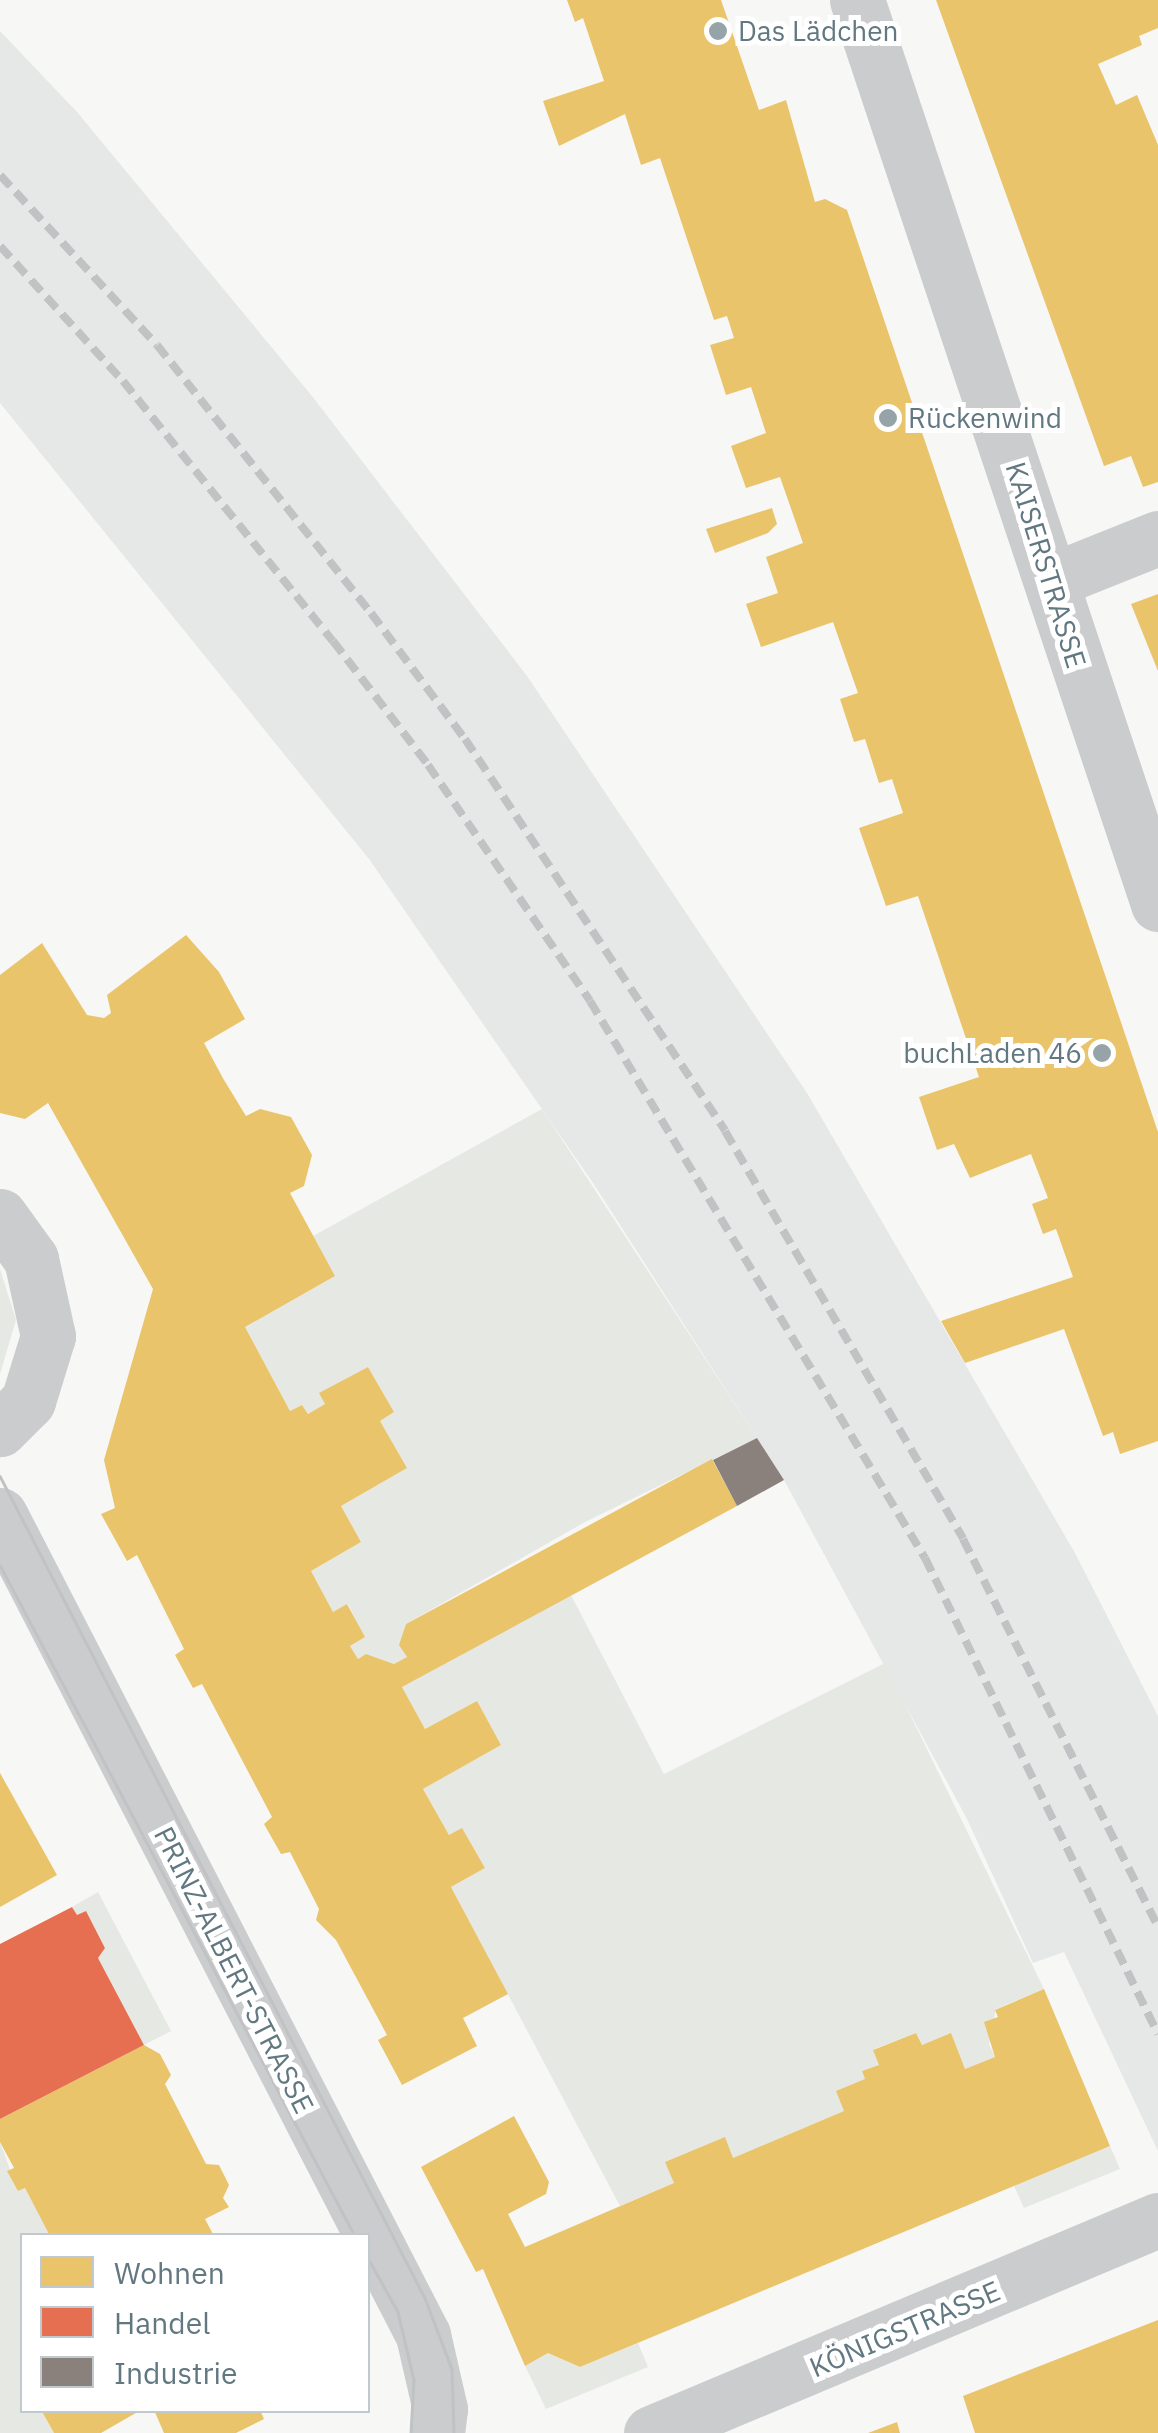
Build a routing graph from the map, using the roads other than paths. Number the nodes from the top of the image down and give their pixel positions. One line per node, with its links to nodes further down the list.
1 (857, 0): 3 (street, KAISERSTRASSE)
2 (1158, 538): 3 (street)
3 (1053, 580): 4 (street, KAISERSTRASSE)
4 (1158, 904)
5 (0, 1216): 6 (street)
6 (0, 1429)
7 (0, 1515): 9 (street, PRINZ-ALBERT-STRASSE)
8 (1158, 2220): 10 (street, KÖNIGSTRASSE)
9 (437, 2433)
10 (651, 2433)

